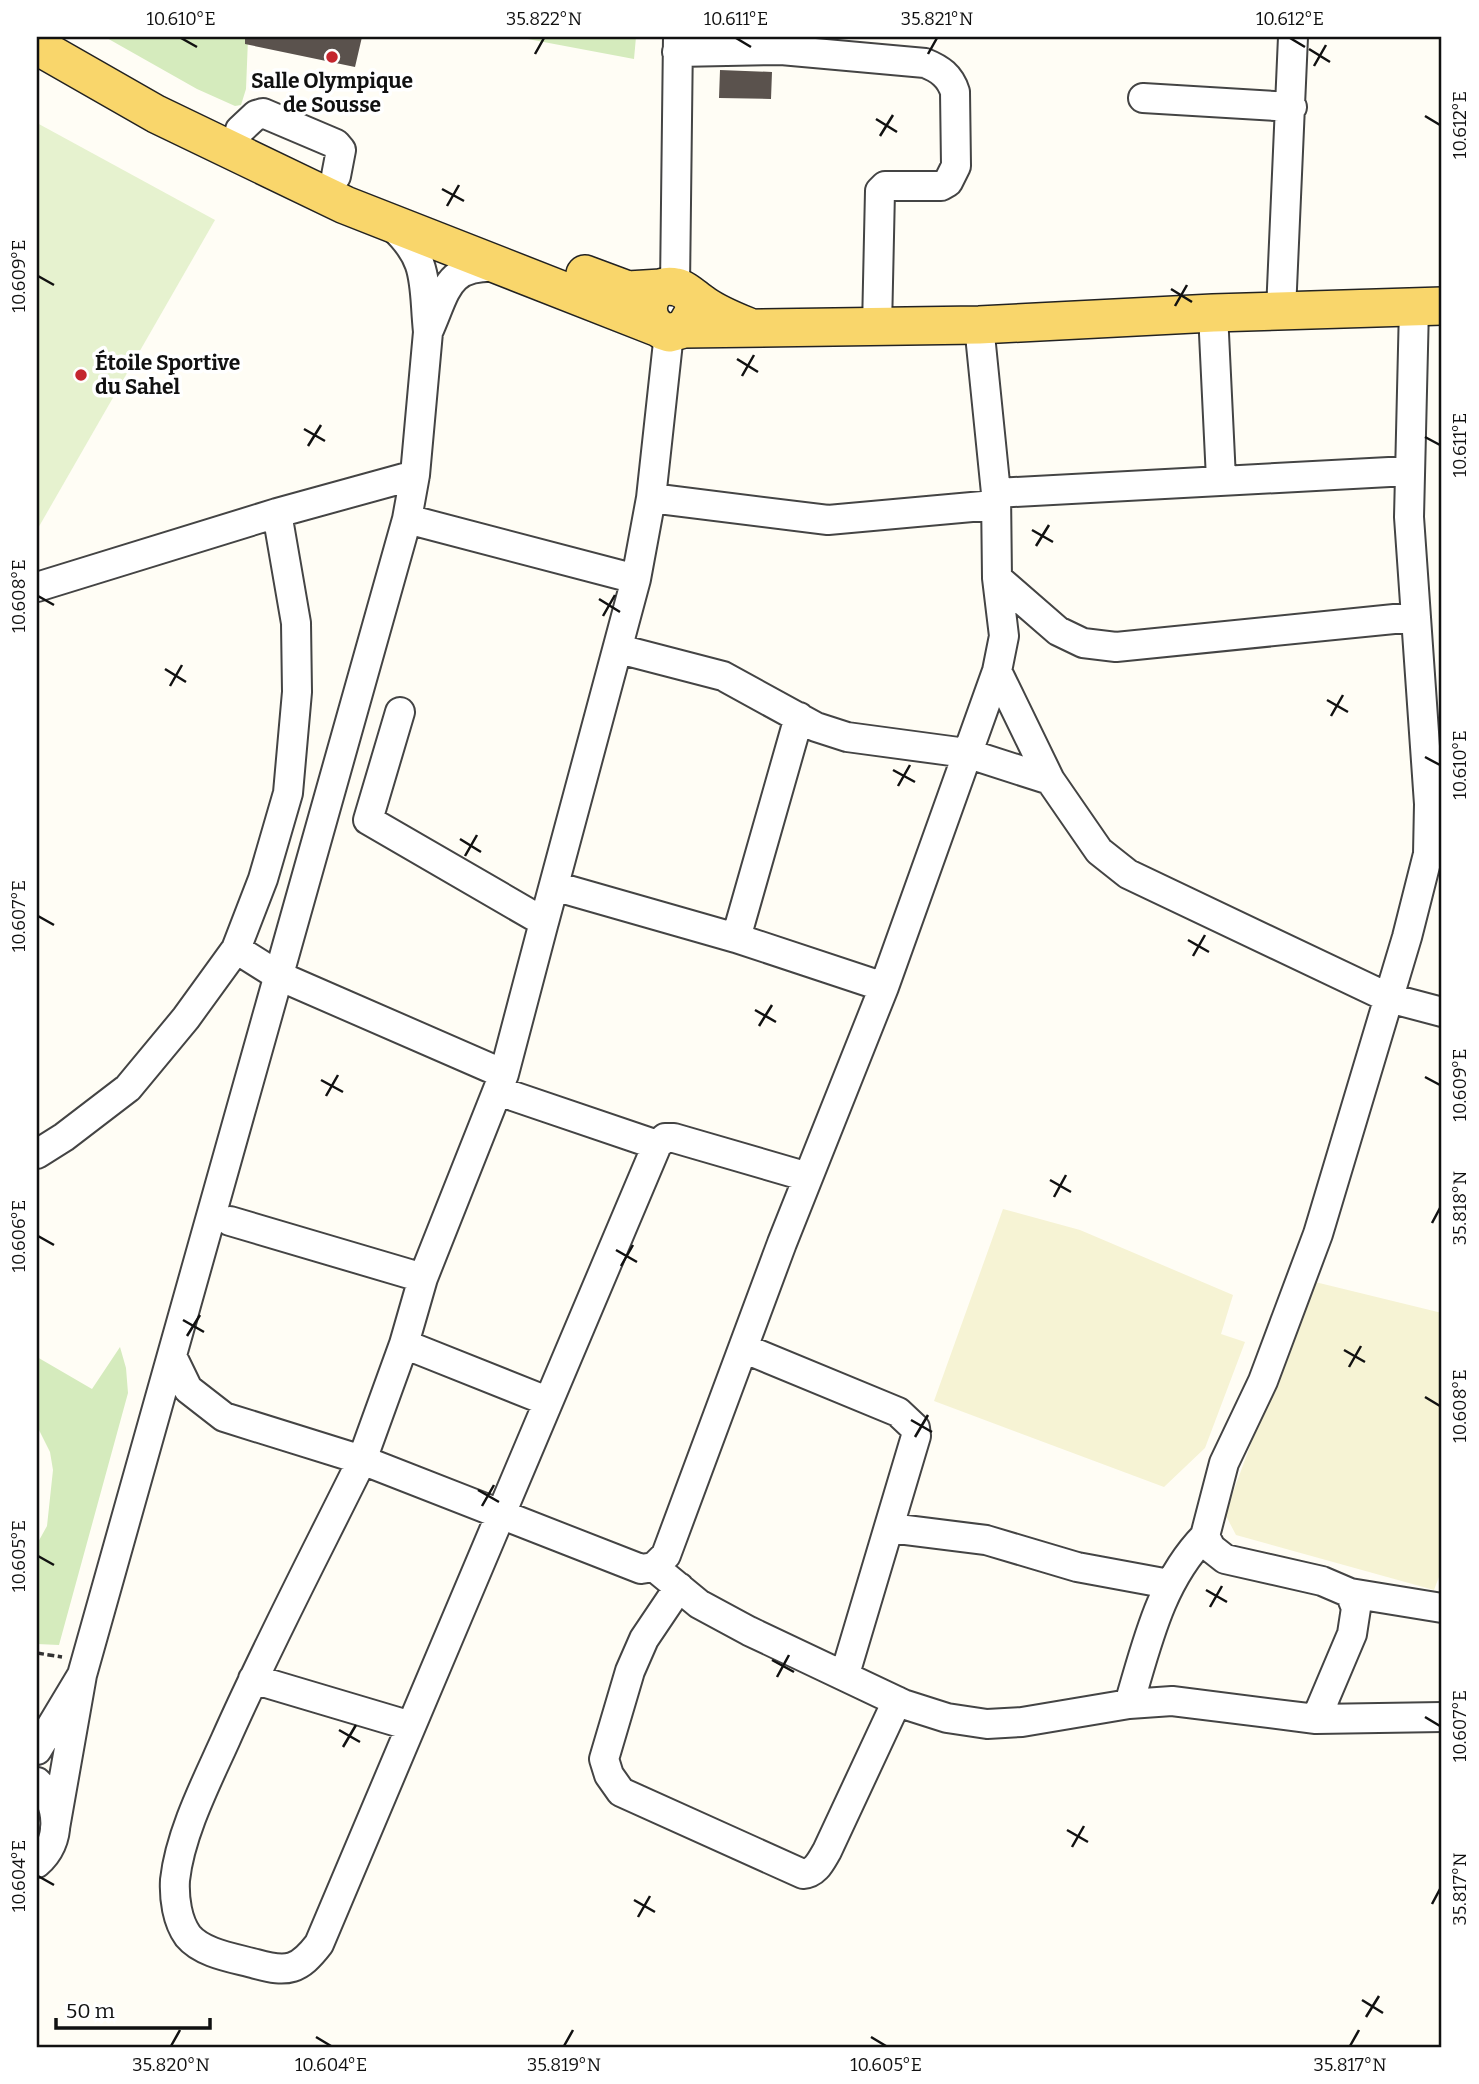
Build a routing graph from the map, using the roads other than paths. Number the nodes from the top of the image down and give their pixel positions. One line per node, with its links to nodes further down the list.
1 (64, 37): 10 (main road)
2 (1293, 37): 6 (street)
3 (678, 44): 10 (street); 14 (street)
4 (37, 46): 7 (main road)
5 (1143, 98): 6 (street)
6 (1292, 107): 11 (street)
7 (391, 225): 8 (main road); 15 (street)
8 (500, 267): 10 (main road); 15 (street)
9 (1428, 307): 11 (main road); 16 (street)
10 (673, 310): 14 (main road); 19 (street)
11 (1281, 311): 12 (main road)
12 (1213, 313): 13 (main road); 18 (street)
13 (979, 325): 14 (main road); 20 (street)
14 (877, 328)
15 (428, 332): 17 (street)
16 (1408, 471): 18 (street); 26 (street)
17 (415, 475): 21 (street); 22 (street)
18 (1221, 479): 20 (street)
19 (651, 498): 20 (street); 24 (street)
20 (995, 499): 23 (street)
21 (277, 513): 25 (street); 37 (street)
22 (407, 519): 24 (street); 38 (street)
23 (997, 578): 26 (street); 28 (street)
24 (635, 579): 27 (street)
25 (37, 587)
26 (1414, 617): 33 (street)
27 (619, 649): 30 (street); 34 (street)
28 (997, 671): 31 (street); 32 (street)
29 (400, 712): 35 (street)
30 (799, 717): 31 (street); 36 (street)
31 (966, 753): 32 (street); 39 (street)
32 (1050, 780): 40 (street)
33 (1435, 855): 40 (street)
34 (554, 886): 35 (street); 36 (street)
35 (544, 922): 42 (street)
36 (736, 938): 39 (street)
37 (236, 949): 38 (street); 44 (street)
38 (279, 976): 42 (street); 50 (street)
39 (884, 987): 45 (street)
40 (1389, 998): 41 (street); 55 (street)
41 (1442, 1012)
42 (501, 1082): 43 (street); 47 (street)
43 (657, 1145): 45 (street); 51 (street)
44 (37, 1154)
45 (808, 1177): 49 (street)
46 (230, 1221): 47 (street)
47 (423, 1278): 48 (street)
48 (404, 1344): 51 (street); 52 (street)
49 (743, 1348): 54 (street); 56 (street)
50 (172, 1356): 52 (street); 62 (street)
51 (547, 1402): 53 (street)
52 (362, 1460): 53 (street); 63 (street)
53 (502, 1515): 56 (street); 68 (street)
54 (890, 1528): 57 (street); 61 (street)
55 (1205, 1536): 57 (street); 59 (street)
56 (654, 1567): 58 (street)
57 (1168, 1584): 65 (street)
58 (678, 1587): 61 (street); 64 (street)
59 (1350, 1593): 60 (street); 67 (street)
60 (1442, 1608)
61 (845, 1674): 64 (street)
62 (82, 1675): 69 (street); 71 (street)
63 (253, 1679): 68 (street); 68 (street)
64 (897, 1701): 65 (street)
65 (1129, 1704): 67 (street)
66 (1442, 1717): 67 (street)
67 (1316, 1718)
68 (411, 1726)
69 (37, 1750)
70 (37, 1782): 71 (street)
71 (55, 1828): 72 (street)
72 (37, 1863)

